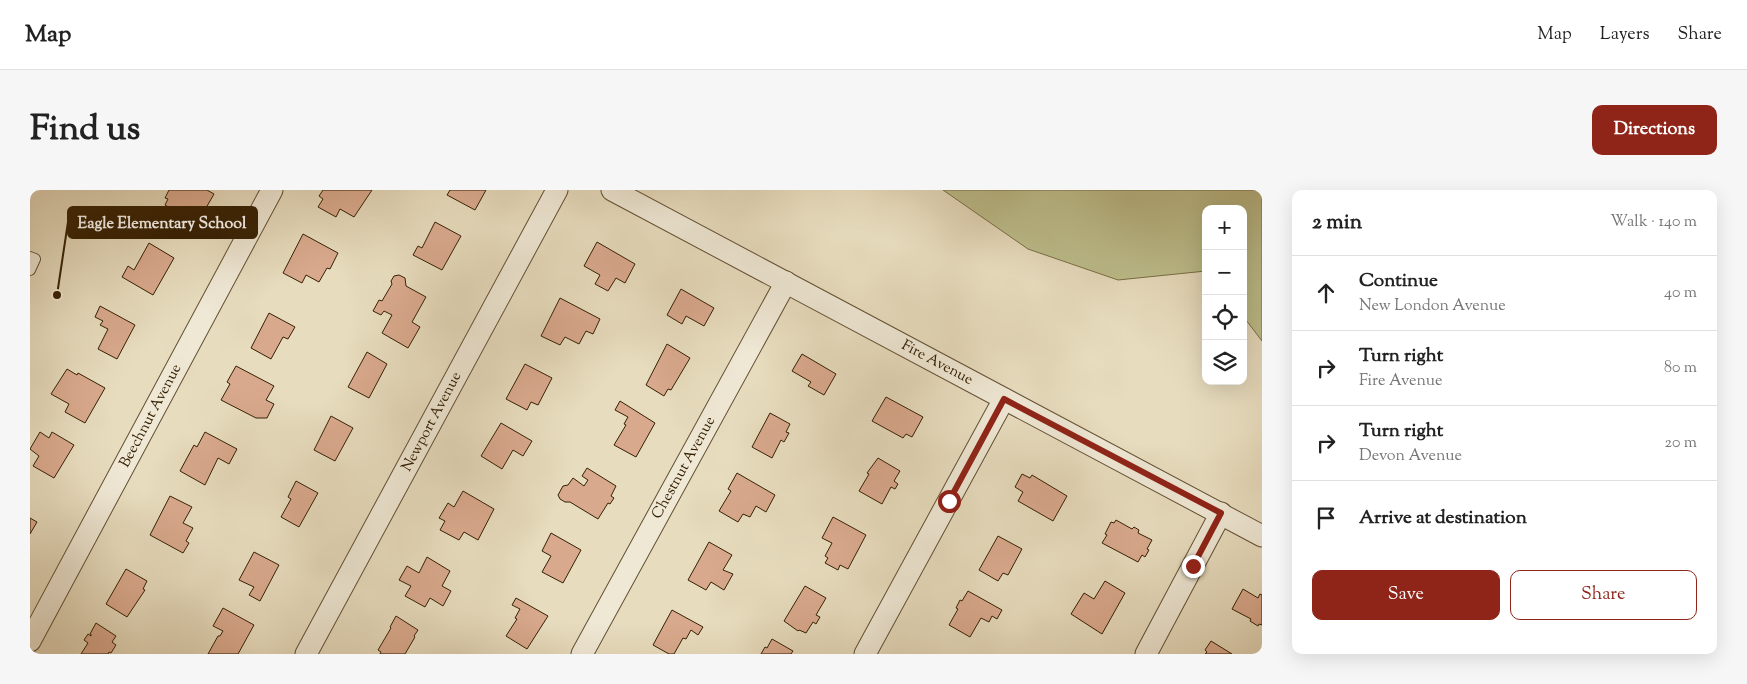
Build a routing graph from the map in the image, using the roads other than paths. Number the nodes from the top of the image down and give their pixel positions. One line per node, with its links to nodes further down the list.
1 (272, 190): 10 (street, Beechnut Avenue)
2 (557, 190): 11 (street, Newport Avenue)
3 (612, 190): 6 (street, Fire Avenue)
4 (30, 257): 5 (lane)
5 (30, 270)
6 (786, 282): 7 (street, Fire Avenue); 12 (street, Chestnut Avenue)
7 (1004, 399): 8 (street, Fire Avenue); 13 (street)
8 (1221, 513): 9 (street, Fire Avenue); 14 (street)
9 (1262, 536)
10 (30, 641)
11 (306, 654)
12 (582, 654)
13 (865, 654)
14 (1146, 654)

